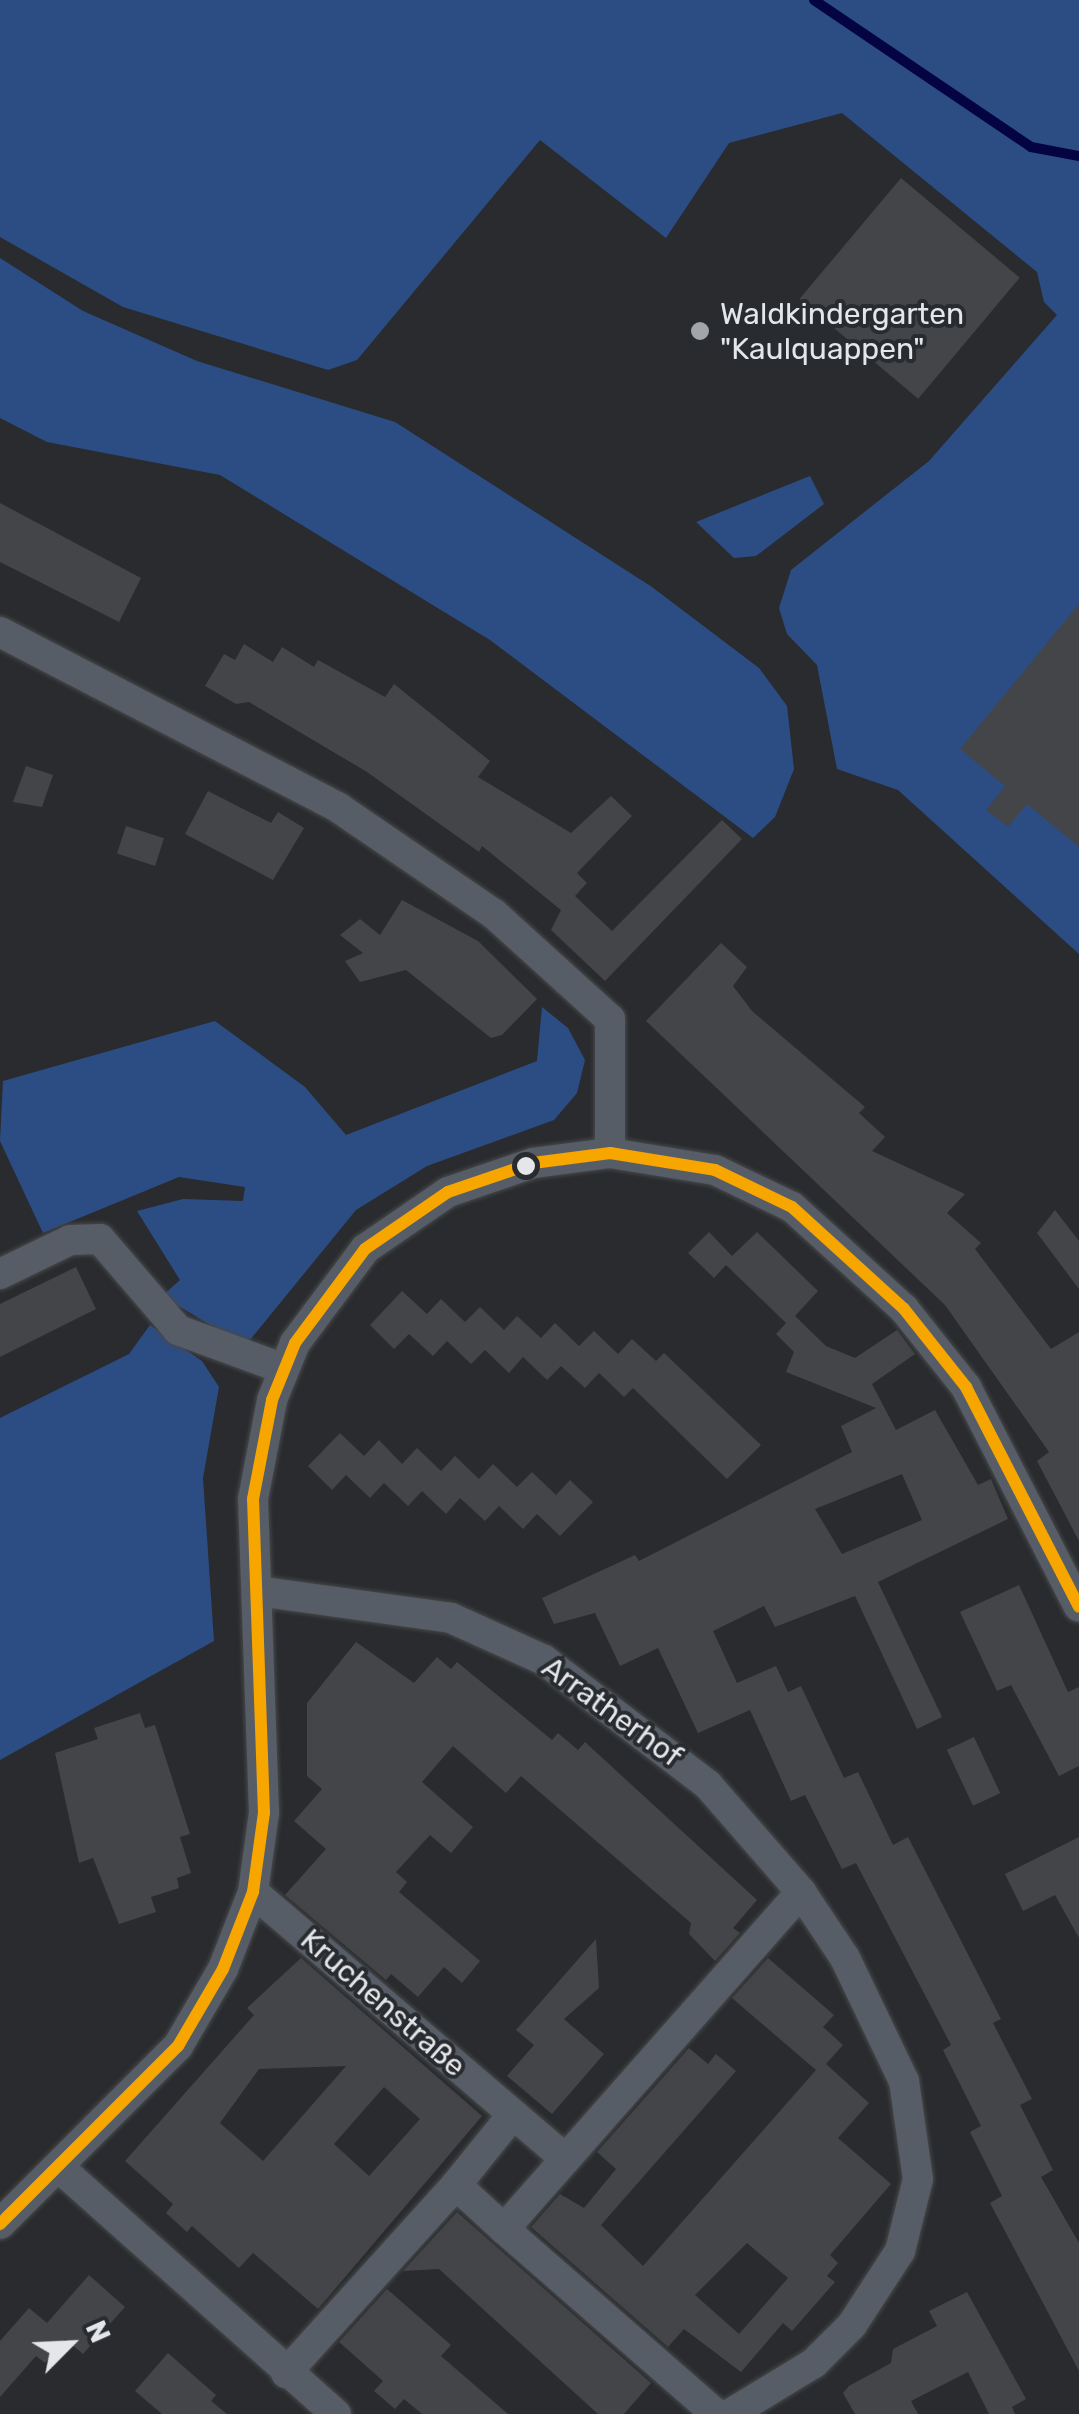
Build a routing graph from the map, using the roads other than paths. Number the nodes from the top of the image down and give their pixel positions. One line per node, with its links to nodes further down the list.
1 (0, 632): 2 (street)
2 (610, 1154): 4 (street); 6 (street)
3 (0, 1274): 4 (street)
4 (284, 1369): 5 (street)
5 (258, 1591): 7 (street); 8 (street, Arratherhof)
6 (1079, 1607)
7 (253, 1892): 9 (street, Kruchenstraße); 11 (street)
8 (801, 1892): 10 (street); 18 (street, Arratherhof)
9 (512, 2114): 10 (street, Kruchenstraße); 12 (street)
10 (566, 2158): 14 (street)
11 (62, 2170): 13 (street); 15 (street)
12 (456, 2186): 14 (street); 15 (street)
13 (0, 2224)
14 (504, 2229): 17 (street)
15 (286, 2372): 16 (street)
16 (336, 2414)
17 (716, 2414)
18 (730, 2414)

